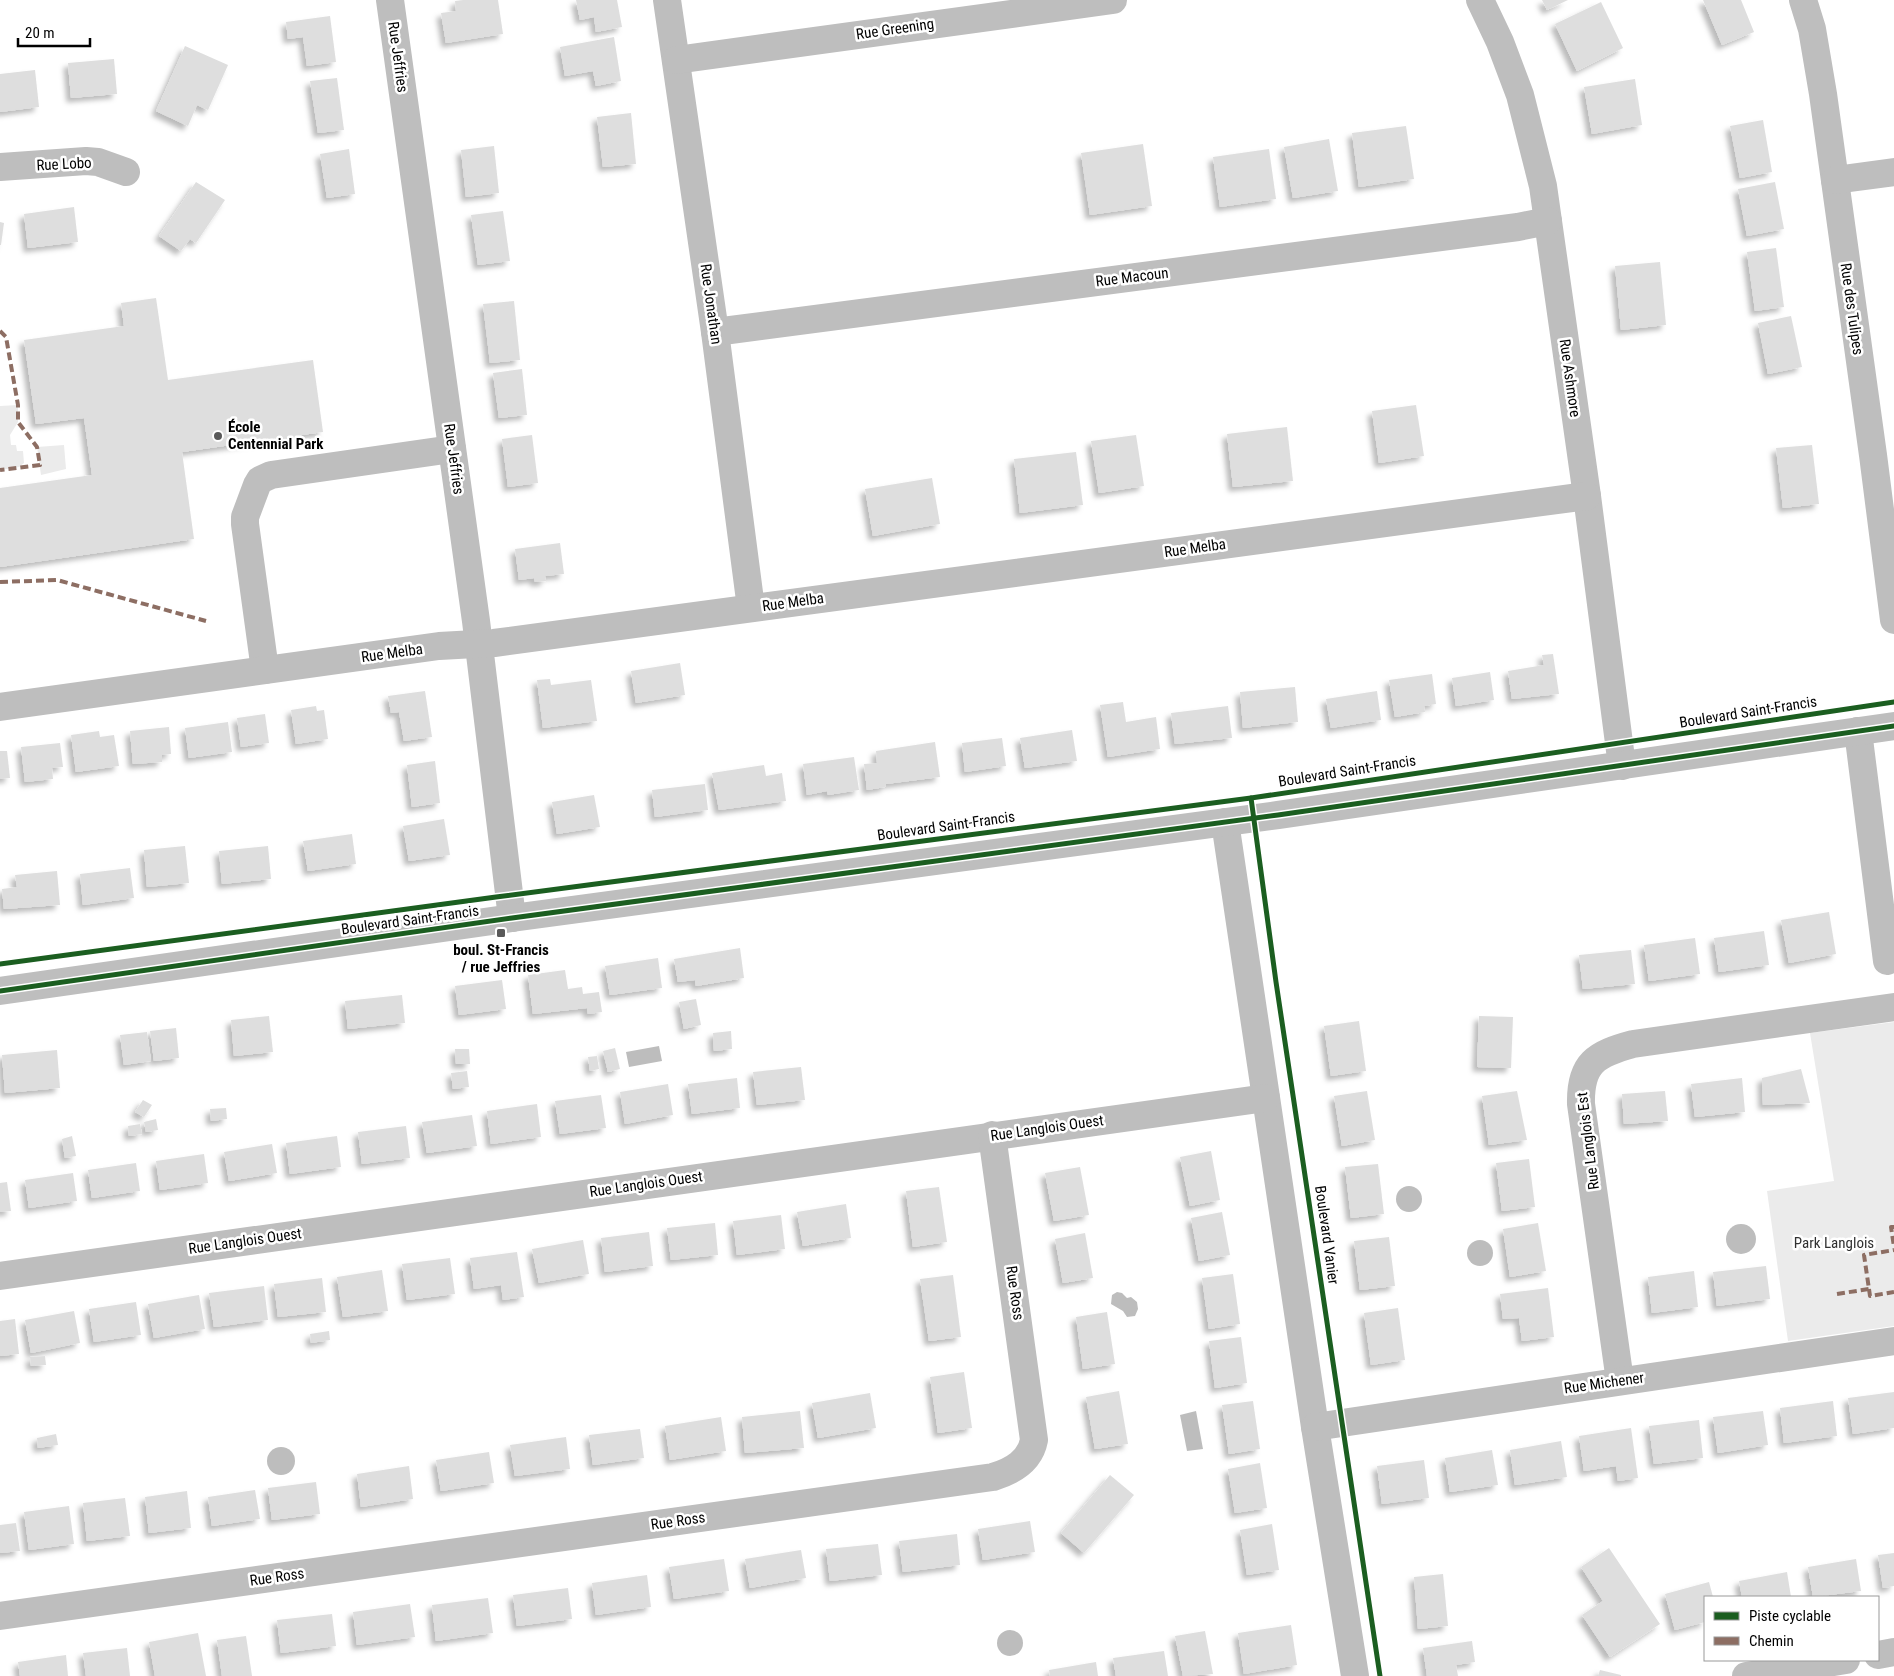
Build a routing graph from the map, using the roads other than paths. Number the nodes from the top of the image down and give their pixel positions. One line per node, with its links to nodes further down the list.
1 (390, 0): 14 (street, Rue Jeffries)
2 (668, 0): 7 (street, Rue Jonathan)
3 (1113, 0): 6 (street, Rue Greening)
4 (1480, 0): 12 (street, Rue Ashmore)
5 (1803, 0): 11 (street, Rue des Tulipes)
6 (952, 10): 7 (street, Rue Greening)
7 (676, 60): 13 (street, Rue Jonathan)
8 (0, 168): 9 (street, Rue Lobo)
9 (126, 172)
10 (1894, 172): 11 (street)
11 (1835, 180): 15 (street, Rue des Tulipes)
12 (1548, 221): 13 (street, Rue Macoun); 16 (street, Rue Ashmore)
13 (715, 332): 17 (street, Rue Jonathan)
14 (452, 449): 19 (street, Rue Jeffries); 20 (street)
15 (1884, 454): 18 (street, Rue des Tulipes)
16 (1587, 496): 17 (street, Rue Melba); 24 (street, Rue Ashmore)
17 (751, 608): 19 (street, Rue Melba)
18 (1894, 620)
19 (477, 644): 20 (street, Rue Melba); 26 (street, Rue Jeffries)
20 (265, 670): 21 (street, Rue Melba)
21 (0, 706)
22 (1894, 726): 23 (street, Boulevard Saint-Francis)
23 (1858, 731): 24 (street, Boulevard Saint-Francis); 27 (street)
24 (1622, 766): 25 (street, Boulevard Saint-Francis)
25 (1225, 822): 26 (street, Boulevard Saint-Francis); 30 (street)
26 (512, 918): 28 (street, Boulevard Saint-Francis)
27 (1887, 961)
28 (0, 991)
29 (1894, 1007): 34 (street, Rue Langlois Est)
30 (1266, 1098): 31 (street, Rue Langlois Ouest); 35 (street)
31 (992, 1135): 32 (street, Rue Langlois Ouest); 36 (street, Rue Ross)
32 (0, 1276)
33 (1894, 1341): 34 (street, Rue Michener)
34 (1620, 1381): 35 (street, Rue Michener)
35 (1315, 1427): 40 (street)
36 (0, 1616)
37 (1894, 1652): 38 (street)
38 (1879, 1654)
39 (1840, 1661): 41 (street)
40 (1355, 1676)
41 (1746, 1676)

